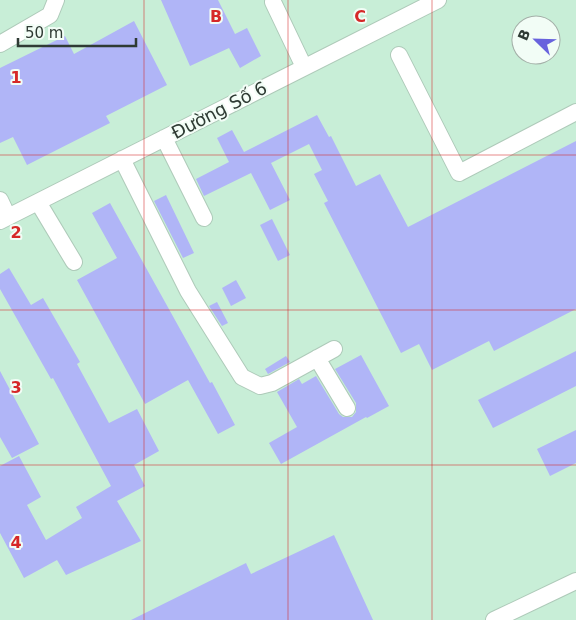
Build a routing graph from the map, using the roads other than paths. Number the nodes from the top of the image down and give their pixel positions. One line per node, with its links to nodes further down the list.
1 (56, 0): 4 (street)
2 (438, 0): 6 (street, Đường Số 6)
3 (273, 2): 6 (street)
4 (0, 44)
5 (399, 55): 7 (street)
6 (304, 68): 8 (street, Đường Số 6)
7 (576, 112)
8 (164, 138): 9 (street, Đường Số 6); 12 (street)
9 (122, 159): 11 (street, Đường Số 6); 16 (street)
10 (0, 200): 13 (street)
11 (38, 202): 13 (street, Đường Số 6); 14 (street)
12 (204, 218)
13 (4, 219)
14 (74, 262)
15 (334, 349): 16 (street)
16 (317, 358): 17 (street)
17 (348, 408)
18 (576, 581): 19 (street)
19 (494, 620)

